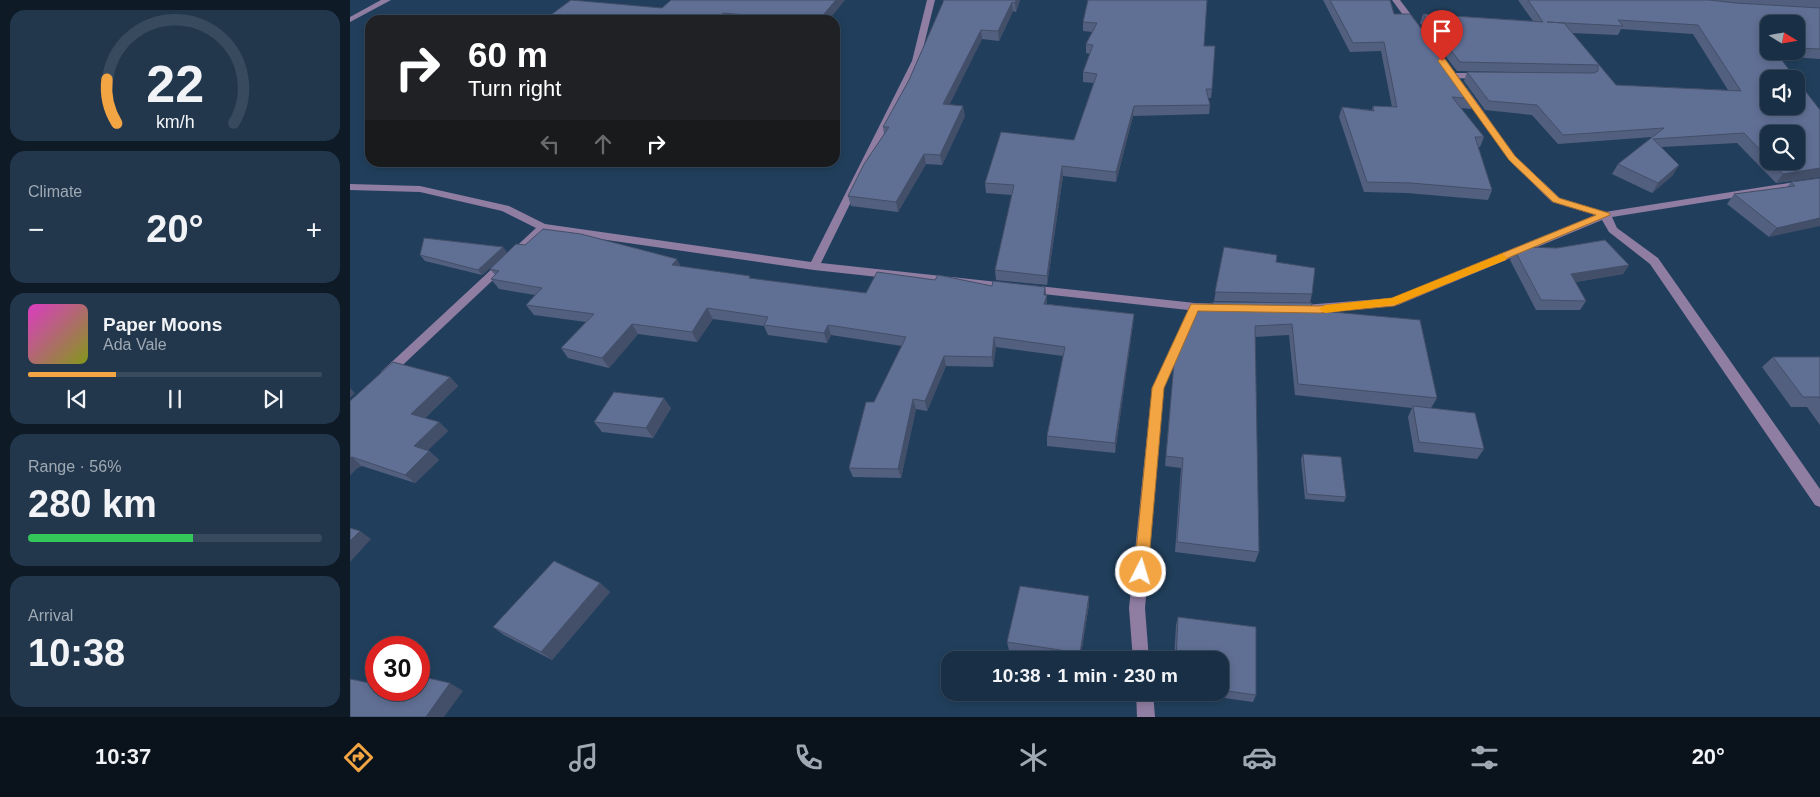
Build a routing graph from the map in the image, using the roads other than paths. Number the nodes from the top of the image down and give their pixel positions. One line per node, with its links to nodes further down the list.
1 (387, 0): 4 (street)
2 (931, 0): 11 (street)
3 (1396, 0): 5 (street)
4 (350, 20)
5 (1425, 38)
6 (1492, 76): 9 (street)
7 (1820, 181): 9 (street)
8 (350, 187): 10 (street)
9 (1605, 215): 14 (street); 16 (street)
10 (543, 227): 11 (street); 15 (street)
11 (814, 266): 12 (street)
12 (1195, 307): 13 (street); 17 (street)
13 (1243, 308)
14 (1282, 309)
15 (378, 381)
16 (1820, 501)
17 (1140, 651)
18 (1145, 701): 19 (street)
19 (1146, 717)

